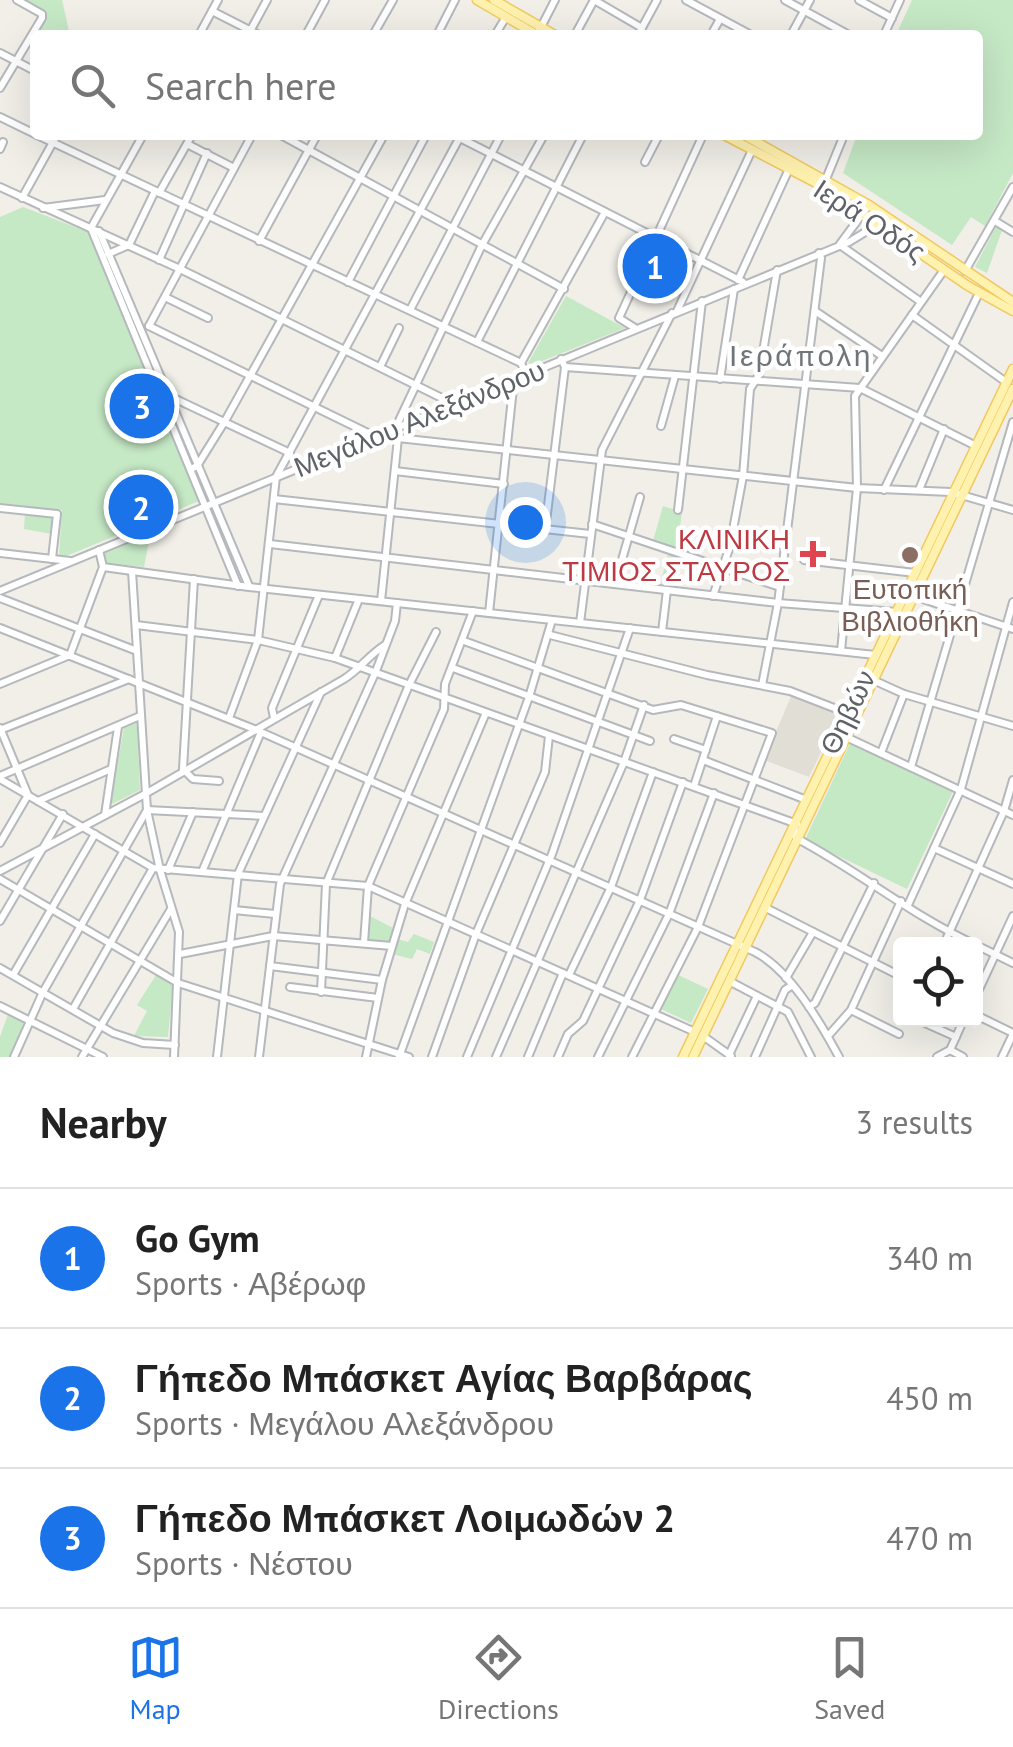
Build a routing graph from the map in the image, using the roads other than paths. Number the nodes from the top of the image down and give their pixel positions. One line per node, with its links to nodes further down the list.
1 (17, 0): 22 (street)
2 (218, 0): 17 (street)
3 (267, 0): 25 (street)
4 (325, 0): 26 (street)
5 (393, 0): 27 (street)
6 (455, 0): 28 (street)
7 (477, 0): 19 (main road)
8 (494, 0): 31 (main road)
9 (555, 0): 32 (street)
10 (594, 0): 33 (street); 34 (street)
11 (657, 0): 35 (street)
12 (686, 0): 21 (street)
13 (785, 0): 18 (street)
14 (810, 0): 18 (street)
15 (859, 0): 20 (street)
16 (900, 0): 20 (street)
17 (212, 11): 23 (street); 24 (street)
18 (804, 11): 38 (street); 39 (street)
19 (506, 16): 29 (street); 30 (main road)
20 (892, 18): 40 (street)
21 (720, 19): 36 (street); 37 (street)
22 (33, 30)
23 (202, 30)
24 (244, 30)
25 (251, 30)
26 (309, 30)
27 (376, 30)
28 (440, 30)
29 (497, 30)
30 (534, 30)
31 (535, 30)
32 (539, 30)
33 (578, 30)
34 (637, 30)
35 (641, 30)
36 (714, 30)
37 (742, 30)
38 (794, 30)
39 (840, 30)
40 (886, 30)
41 (30, 36): 43 (street)
42 (0, 53): 43 (street)
43 (16, 62): 44 (street); 45 (street)
44 (30, 69)
45 (0, 88)
46 (0, 117): 47 (street)
47 (30, 131)
48 (54, 140): 84 (street)
49 (57, 140): 76 (street)
50 (141, 140): 76 (street)
51 (190, 140): 67 (street)
52 (249, 140): 73 (street)
53 (290, 140): 68 (street)
54 (315, 140): 68 (street)
55 (381, 140): 77 (street)
56 (423, 140): 83 (street)
57 (456, 140): 89 (street)
58 (466, 140): 70 (street)
59 (497, 140): 70 (street)
60 (541, 140): 75 (street)
61 (580, 140): 80 (street)
62 (656, 140): 72 (street)
63 (701, 140): 98 (street)
64 (733, 140): 69 (main road, Ιερά Οδός)
65 (753, 140): 78 (main road, Ιερά Οδός)
66 (842, 140): 78 (street)
67 (188, 144): 71 (street); 82 (street)
68 (309, 150): 77 (street); 99 (street)
69 (752, 150): 74 (main road, Ιερά Οδός); 106 (street)
70 (490, 153): 75 (street); 94 (street)
71 (207, 154): 73 (street); 86 (street)
72 (644, 162)
73 (234, 168): 91 (street)
74 (789, 169): 88 (main road, Ιερά Οδός); 114 (street)
75 (524, 171): 80 (street); 101 (street)
76 (120, 175): 82 (street); 85 (street)
77 (360, 178): 83 (street); 108 (street)
78 (826, 179): 88 (main road, Ιερά Οδός)
79 (0, 187): 84 (street)
80 (556, 187): 90 (street); 107 (street)
81 (1012, 191): 93 (street)
82 (157, 192): 86 (street); 100 (street)
83 (393, 196): 89 (street); 113 (street)
84 (22, 198): 87 (street)
85 (106, 200): 87 (street); 95 (street)
86 (184, 205): 91 (street); 105 (street)
87 (40, 208): 95 (street)
88 (866, 209): 92 (main road, Ιερά Οδός); 102 (street)
89 (420, 211): 94 (street); 117 (street)
90 (606, 212): 98 (street); 115 (street)
91 (208, 216): 99 (street); 109 (street)
92 (879, 218): 102 (street, Μεγάλου Αλεξάνδρου); 111 (main road, Ιερά Οδός); 112 (main road, Ιερά Οδός)
93 (995, 221): 96 (street); 112 (street)
94 (452, 228): 101 (street); 122 (street)
95 (95, 230): 100 (street); 104 (street); 133 (street)
96 (1013, 232)
97 (822, 237): 103 (street)
98 (658, 239): 106 (street); 132 (street)
99 (259, 241): 108 (street)
100 (129, 245): 104 (street); 105 (street)
101 (482, 245): 107 (street); 130 (street)
102 (839, 245): 103 (street, Μεγάλου Αλεξάνδρου); 121 (street)
103 (822, 251): 110 (street, Μεγάλου Αλεξάνδρου); 123 (street)
104 (108, 254): 133 (street)
105 (159, 260): 109 (street)
106 (700, 260): 114 (street); 125 (street)
107 (517, 264): 115 (street); 134 (street)
108 (309, 265): 113 (street); 128 (street)
109 (180, 270): 118 (street); 128 (street)
110 (777, 270): 114 (street, Μεγάλου Αλεξάνδρου); 149 (street)
111 (944, 270): 116 (main road, Ιερά Οδός); 121 (street)
112 (965, 272): 119 (main road, Ιερά Οδός)
113 (348, 282): 117 (street)
114 (739, 284): 120 (street, Μεγάλου Αλεξάνδρου); 148 (street)
115 (564, 290): 138 (street)
116 (979, 292): 124 (main road, Ιερά Οδός); 135 (street)
117 (375, 294): 122 (street); 136 (street)
118 (164, 297): 127 (street); 129 (street)
119 (1011, 299)
120 (702, 301): 125 (street, Μεγάλου Αλεξάνδρου); 146 (street)
121 (921, 302): 126 (street)
122 (410, 310): 130 (street)
123 (814, 311): 137 (street); 151 (street)
124 (1013, 311)
125 (674, 312): 132 (street, Μεγάλου Αλεξάνδρου); 144 (street)
126 (912, 315): 135 (street); 137 (street)
127 (208, 318)
128 (280, 319): 136 (street); 142 (street)
129 (149, 326): 133 (street); 142 (street)
130 (443, 326): 134 (street); 150 (street)
131 (400, 328): 140 (street)
132 (635, 328): 139 (street, Μεγάλου Αλεξάνδρου)
133 (137, 331): 154 (street)
134 (476, 342): 138 (street)
135 (954, 345): 152 (street); 158 (street)
136 (344, 351): 140 (street); 156 (street)
137 (882, 356): 153 (street)
138 (521, 363): 143 (street)
139 (563, 363): 143 (street, Μεγάλου Αλεξάνδρου); 144 (street); 169 (street)
140 (380, 367): 150 (street)
141 (1013, 368): 152 (main road, Θηβών)
142 (250, 374): 156 (street); 159 (street)
143 (526, 374): 147 (street, Μεγάλου Αλεξάνδρου)
144 (641, 374): 145 (street); 170 (street)
145 (675, 376): 146 (street); 161 (street)
146 (694, 377): 148 (street); 172 (street)
147 (514, 379): 155 (street, Μεγάλου Αλεξάνδρου); 167 (street)
148 (720, 379): 149 (street)
149 (755, 382): 151 (street); 174 (street)
150 (416, 384): 155 (street); 162 (street)
151 (805, 385): 153 (street); 176 (street)
152 (1010, 385): 157 (main road, Θηβών); 166 (main road, Θηβών)
153 (860, 388): 158 (street); 178 (street)
154 (164, 394): 159 (street); 171 (street)
155 (453, 404): 162 (street, Μεγάλου Αλεξάνδρου)
156 (313, 407): 164 (street); 168 (street)
157 (1008, 410): 181 (main road, Θηβών)
158 (920, 416): 163 (street); 179 (street)
159 (225, 421): 168 (street); 171 (street)
160 (1013, 422): 185 (street)
161 (661, 426)
162 (396, 428): 164 (street, Μεγάλου Αλεξάνδρου); 165 (street)
163 (944, 429): 166 (street); 180 (street)
164 (375, 436): 175 (street, Μεγάλου Αλεξάνδρου)
165 (398, 438): 167 (street); 173 (street)
166 (976, 446): 181 (main road, Θηβών)
167 (507, 448): 169 (street); 177 (street)
168 (290, 453): 175 (street)
169 (554, 454): 170 (street); 192 (street)
170 (599, 460): 172 (street); 191 (street)
171 (194, 467): 184 (street)
172 (683, 470): 174 (street); 187 (street)
173 (396, 472): 177 (street); 189 (street)
174 (742, 476): 176 (street); 207 (street)
175 (276, 477): 183 (street); 184 (street, Μεγάλου Αλεξάνδρου)
176 (794, 482): 178 (street); 197 (street)
177 (504, 484): 190 (street)
178 (856, 488): 179 (street); 204 (street)
179 (884, 490): 180 (street)
180 (919, 490): 181 (street)
181 (958, 494): 185 (street); 210 (main road, Θηβών); 222 (main road, Θηβών)
182 (640, 498): 194 (street)
183 (274, 499): 189 (street); 196 (street)
184 (209, 502): 198 (street, Μεγάλου Αλεξάνδρου); 214 (street); 215 (street)
185 (989, 503): 188 (street); 232 (street)
186 (0, 508): 201 (street)
187 (678, 510)
188 (1013, 510)
189 (392, 511): 190 (street); 200 (street)
190 (498, 524): 192 (street); 206 (street)
191 (592, 524): 193 (street); 194 (street)
192 (545, 530): 193 (street)
193 (590, 534): 212 (street)
194 (629, 536): 207 (street); 213 (street)
195 (751, 536): 197 (street)
196 (270, 544): 200 (street); 217 (street)
197 (785, 546): 216 (street)
198 (99, 550): 203 (street, Μεγάλου Αλεξάνδρου); 205 (street)
199 (0, 553): 201 (street)
200 (388, 557): 206 (street); 224 (street)
201 (50, 559): 203 (street); 209 (street)
202 (804, 560): 204 (street)
203 (71, 562): 209 (street, Μεγάλου Αλεξάνδρου)
204 (847, 565): 210 (street); 228 (street)
205 (103, 567): 208 (street); 239 (street)
206 (493, 568): 212 (street); 231 (street)
207 (722, 568): 216 (street); 221 (street)
208 (132, 571): 211 (street); 235 (street)
209 (46, 572): 219 (street, Μεγάλου Αλεξάνδρου)
210 (916, 573): 230 (main road, Θηβών)
211 (194, 579): 214 (street); 240 (street)
212 (584, 580): 213 (street); 234 (street)
213 (615, 584): 218 (street)
214 (238, 586): 215 (street)
215 (249, 587): 217 (street)
216 (780, 587): 227 (street)
217 (266, 589): 220 (street); 246 (street)
218 (667, 590): 221 (street); 243 (street)
219 (0, 594): 239 (street)
220 (320, 595): 223 (street); 250 (street)
221 (713, 596): 227 (street)
222 (914, 596): 232 (street); 262 (main road, Θηβών)
223 (360, 599): 224 (street); 256 (street)
224 (382, 602): 226 (street)
225 (1013, 602): 238 (street)
226 (397, 603): 229 (street); 248 (street)
227 (778, 603): 228 (street); 249 (street)
228 (844, 608): 230 (street); 252 (street)
229 (473, 611): 231 (street); 247 (street)
230 (896, 612): 254 (main road, Θηβών)
231 (489, 613): 233 (street)
232 (956, 613): 238 (street); 273 (street)
233 (552, 620): 234 (street); 244 (street)
234 (580, 623): 237 (street)
235 (136, 625): 240 (street); 251 (street)
236 (0, 628): 241 (street)
237 (630, 628): 243 (street); 253 (street)
238 (1009, 628): 279 (street)
239 (80, 630): 251 (street); 255 (street)
240 (189, 630): 246 (street); 272 (street)
241 (12, 632): 245 (street); 255 (street)
242 (436, 632): 265 (street)
243 (662, 632): 249 (street)
244 (550, 635): 253 (street); 257 (street)
245 (0, 638)
246 (258, 640): 250 (street); 280 (street)
247 (464, 641): 257 (street); 259 (street)
248 (386, 644): 258 (street); 260 (street)
249 (772, 644): 252 (street); 266 (street)
250 (297, 648): 256 (street); 281 (street)
251 (137, 651): 263 (street)
252 (841, 651): 254 (street)
253 (622, 654): 266 (street); 268 (street)
254 (875, 655): 276 (main road, Θηβών)
255 (70, 656): 261 (street); 264 (street)
256 (335, 658): 258 (street)
257 (540, 667): 268 (street); 270 (street)
258 (361, 668): 260 (street); 267 (street)
259 (453, 668): 270 (street); 271 (street)
260 (376, 672): 265 (street); 299 (street)
261 (129, 679): 263 (street); 286 (street)
262 (872, 680): 269 (street); 290 (main road, Θηβών)
263 (138, 682): 272 (street); 277 (street)
264 (0, 684)
265 (409, 685): 271 (street); 307 (street)
266 (762, 685): 276 (street)
267 (321, 692): 281 (street); 293 (street)
268 (610, 693): 274 (street); 282 (street)
269 (904, 694): 273 (street); 296 (street)
270 (529, 697): 282 (street); 283 (street)
271 (445, 700): 275 (street); 316 (street)
272 (186, 702): 280 (street); 303 (street)
273 (932, 702): 279 (street); 300 (street)
274 (644, 704): 278 (street); 288 (street)
275 (485, 714): 283 (street); 325 (street)
276 (847, 714): 317 (main road, Θηβών)
277 (140, 716): 285 (street); 314 (street)
278 (717, 716): 295 (street); 306 (street)
279 (982, 717): 284 (street); 312 (street)
280 (229, 718): 287 (street)
281 (274, 718): 287 (street)
282 (599, 722): 288 (street); 294 (street)
283 (519, 726): 289 (street); 331 (street)
284 (1013, 726)
285 (118, 727): 301 (street); 302 (street)
286 (0, 729): 301 (street)
287 (257, 730): 293 (street); 303 (street); 323 (street)
288 (634, 735): 292 (street); 298 (street)
289 (548, 736): 294 (street); 335 (street)
290 (845, 736): 296 (street); 329 (main road, Θηβών)
291 (674, 739): 295 (street)
292 (650, 740)
293 (295, 747): 299 (street); 328 (street)
294 (590, 750): 298 (street); 339 (street)
295 (706, 750): 297 (street)
296 (881, 754): 300 (street)
297 (703, 760): 306 (street); 311 (street)
298 (624, 762): 304 (street); 343 (street)
299 (335, 765): 307 (street); 346 (street)
300 (911, 767): 312 (street)
301 (18, 768): 305 (street); 315 (street)
302 (112, 768): 318 (street); 326 (street)
303 (184, 769): 309 (street); 314 (street)
304 (653, 772): 310 (street); 351 (street)
305 (0, 777): 315 (street)
306 (753, 778): 317 (street); 319 (street)
307 (370, 779): 316 (street); 348 (street)
308 (1013, 780): 321 (street)
309 (219, 781)
310 (683, 782): 311 (street); 353 (street)
311 (694, 786): 313 (street)
312 (961, 790): 321 (street); 336 (street)
313 (714, 793): 319 (street); 361 (street)
314 (145, 794): 320 (street); 326 (street)
315 (28, 795): 318 (street); 334 (street)
316 (406, 796): 325 (street); 350 (street)
317 (804, 800): 329 (main road, Θηβών)
318 (38, 801): 324 (street)
319 (744, 803): 329 (street); 366 (street)
320 (146, 810): 322 (street); 338 (street); 341 (street)
321 (1004, 811): 327 (street); 340 (street)
322 (193, 812): 323 (street); 341 (street)
323 (224, 813): 328 (street); 342 (street)
324 (62, 814): 330 (street); 337 (street)
325 (445, 814): 331 (street); 355 (street)
326 (105, 815): 330 (street)
327 (1013, 815)
328 (264, 816): 344 (street)
329 (797, 824): 333 (main road, Θηβών); 378 (main road, Θηβών)
330 (84, 826): 332 (street); 337 (street)
331 (481, 830): 335 (street); 364 (street)
332 (95, 834): 338 (street); 357 (street)
333 (796, 838): 347 (street); 356 (main road, Θηβών)
334 (0, 842)
335 (514, 844): 339 (street); 369 (street)
336 (934, 848): 340 (street); 354 (street)
337 (41, 849): 345 (street); 352 (street)
338 (125, 851): 341 (street); 365 (street)
339 (550, 860): 343 (street); 381 (street)
340 (979, 868): 349 (street); 368 (street)
341 (160, 869): 342 (street); 358 (street); 375 (street)
342 (202, 872): 344 (street)
343 (577, 872): 351 (street); 385 (street)
344 (238, 874): 346 (street); 359 (street)
345 (0, 875): 352 (street)
346 (282, 879): 348 (street); 360 (street)
347 (874, 883): 354 (street); 379 (street)
348 (326, 884): 350 (street); 373 (street)
349 (1013, 884)
350 (368, 886): 355 (street); 374 (street)
351 (611, 887): 353 (street); 392 (street)
352 (18, 890): 357 (street); 363 (street)
353 (640, 900): 361 (street); 401 (street)
354 (904, 903): 368 (street); 386 (street)
355 (406, 904): 364 (street); 377 (street)
356 (764, 907): 367 (street); 378 (main road, Θηβών)
357 (51, 909): 365 (street); 393 (street)
358 (172, 909): 382 (street); 384 (street)
359 (234, 910): 360 (street); 376 (street)
360 (275, 914): 370 (street)
361 (670, 914): 366 (street); 407 (street)
362 (1013, 916): 383 (street)
363 (0, 921)
364 (446, 922): 369 (street); 429 (street)
365 (80, 926): 375 (street); 402 (street)
366 (698, 926): 378 (street); 414 (street)
367 (814, 932): 379 (street); 394 (street)
368 (950, 933): 371 (street); 372 (street)
369 (476, 934): 381 (street); 439 (street)
370 (273, 936): 373 (street); 376 (street); 388 (street)
371 (948, 937)
372 (958, 937)
373 (323, 939): 374 (street); 390 (street)
374 (364, 942): 377 (street)
375 (112, 943): 384 (street); 411 (street)
376 (231, 944): 382 (street); 404 (street)
377 (392, 946): 395 (street)
378 (742, 946): 394 (street); 396 (main road, Θηβών); 420 (main road, Θηβών)
379 (842, 946): 386 (street); 410 (street)
380 (983, 948): 383 (street)
381 (510, 949): 385 (street); 440 (street)
382 (180, 954): 398 (street)
383 (996, 954): 387 (street); 397 (street)
384 (140, 959): 398 (street); 417 (street)
385 (536, 961): 392 (street); 441 (street)
386 (873, 962): 391 (street); 413 (street)
387 (1013, 963)
388 (270, 966): 390 (street); 412 (street)
389 (0, 968): 393 (street)
390 (322, 972): 395 (street); 403 (street)
391 (893, 972)
392 (566, 974): 401 (street); 442 (street)
393 (13, 976): 402 (street)
394 (786, 978): 399 (street)
395 (382, 980): 406 (street)
396 (729, 981): 405 (street); 420 (main road, Θηβών)
397 (983, 981)
398 (178, 983): 404 (street); 426 (street)
399 (791, 986): 409 (street); 410 (street)
400 (290, 987): 403 (street)
401 (599, 988): 407 (street); 443 (street)
402 (43, 992): 411 (street); 415 (street)
403 (321, 992): 406 (street)
404 (224, 996): 412 (street); 435 (street)
405 (758, 996): 409 (street); 430 (street)
406 (378, 998): 425 (street)
407 (626, 999): 414 (street); 444 (street)
408 (0, 1006): 415 (street)
409 (778, 1006): 448 (street); 449 (street)
410 (809, 1007): 423 (street)
411 (73, 1010): 417 (street)
412 (265, 1010): 425 (street); 436 (street)
413 (851, 1010): 421 (street); 423 (street)
414 (654, 1012): 420 (street); 445 (street)
415 (30, 1018): 427 (street); 431 (street)
416 (983, 1019): 422 (street)
417 (101, 1025): 426 (street); 427 (street)
418 (932, 1027): 424 (street)
419 (961, 1027): 424 (street)
420 (699, 1034): 430 (street); 446 (main road, Θηβών); 447 (main road, Θηβών)
421 (900, 1034)
422 (1013, 1034): 453 (street)
423 (828, 1036): 450 (street)
424 (956, 1037): 428 (street)
425 (370, 1042): 429 (street); 437 (street)
426 (174, 1046): 434 (street)
427 (87, 1048): 432 (street); 433 (street)
428 (950, 1050): 451 (street); 452 (street)
429 (400, 1055): 438 (street)
430 (731, 1056)
431 (14, 1057)
432 (82, 1057)
433 (103, 1057)
434 (174, 1057)
435 (217, 1057)
436 (259, 1057)
437 (366, 1057)
438 (409, 1057)
439 (432, 1057)
440 (467, 1057)
441 (496, 1057)
442 (528, 1057)
443 (558, 1057)
444 (598, 1057)
445 (632, 1057)
446 (683, 1057)
447 (693, 1057)
448 (756, 1057)
449 (811, 1057)
450 (840, 1057)
451 (938, 1057)
452 (964, 1057)
453 (1002, 1057)

